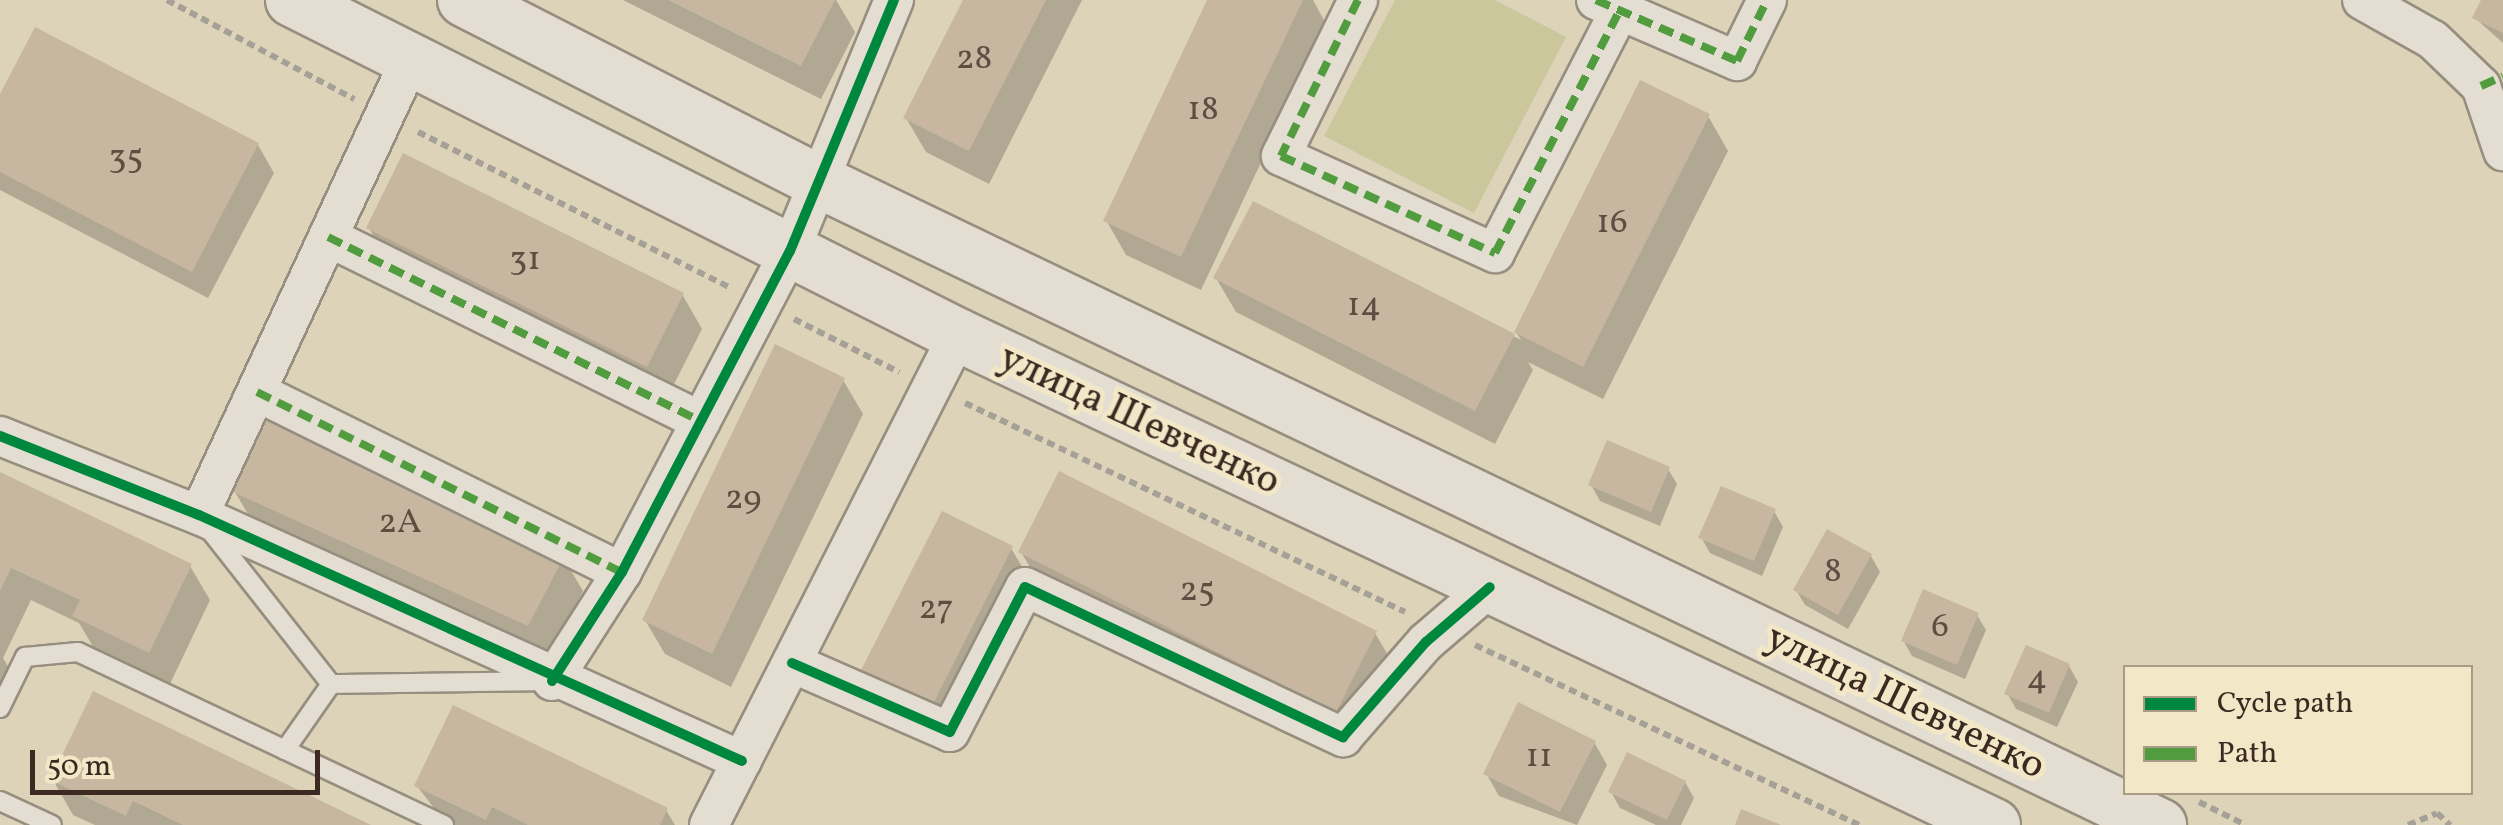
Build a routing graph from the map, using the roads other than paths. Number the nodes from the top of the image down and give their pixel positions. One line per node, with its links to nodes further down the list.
1 (292, 0): 8 (main road, улица Шевченко)
2 (464, 0): 11 (main road, улица Шевченко)
3 (1358, 0): 7 (street)
4 (1767, 0): 7 (street)
5 (2362, 0): 9 (street)
6 (889, 2): 11 (street)
7 (1608, 5)
8 (411, 58): 12 (street); 13 (main road, улица Шевченко)
9 (2492, 81): 10 (street)
10 (2503, 152)
11 (816, 180): 13 (street); 32 (main road, улица Шевченко)
12 (328, 237): 15 (street); 16 (street)
13 (790, 251): 14 (main road, улица Шевченко); 16 (street)
14 (958, 335): 20 (main road, улица Шевченко); 21 (street)
15 (256, 392): 18 (street); 19 (street)
16 (701, 420): 19 (street)
17 (0, 436): 18 (street)
18 (199, 515): 22 (street); 23 (lane)
19 (622, 572): 22 (street)
20 (1490, 587): 21 (street); 31 (main road, улица Шевченко)
21 (792, 662): 26 (street)
22 (552, 680): 23 (lane); 26 (street)
23 (331, 684): 25 (lane)
24 (0, 708): 25 (lane)
25 (285, 750): 29 (lane)
26 (742, 762): 30 (street)
27 (0, 801): 28 (lane)
28 (52, 825)
29 (444, 825)
30 (709, 825)
31 (1994, 825)
32 (2160, 825)

